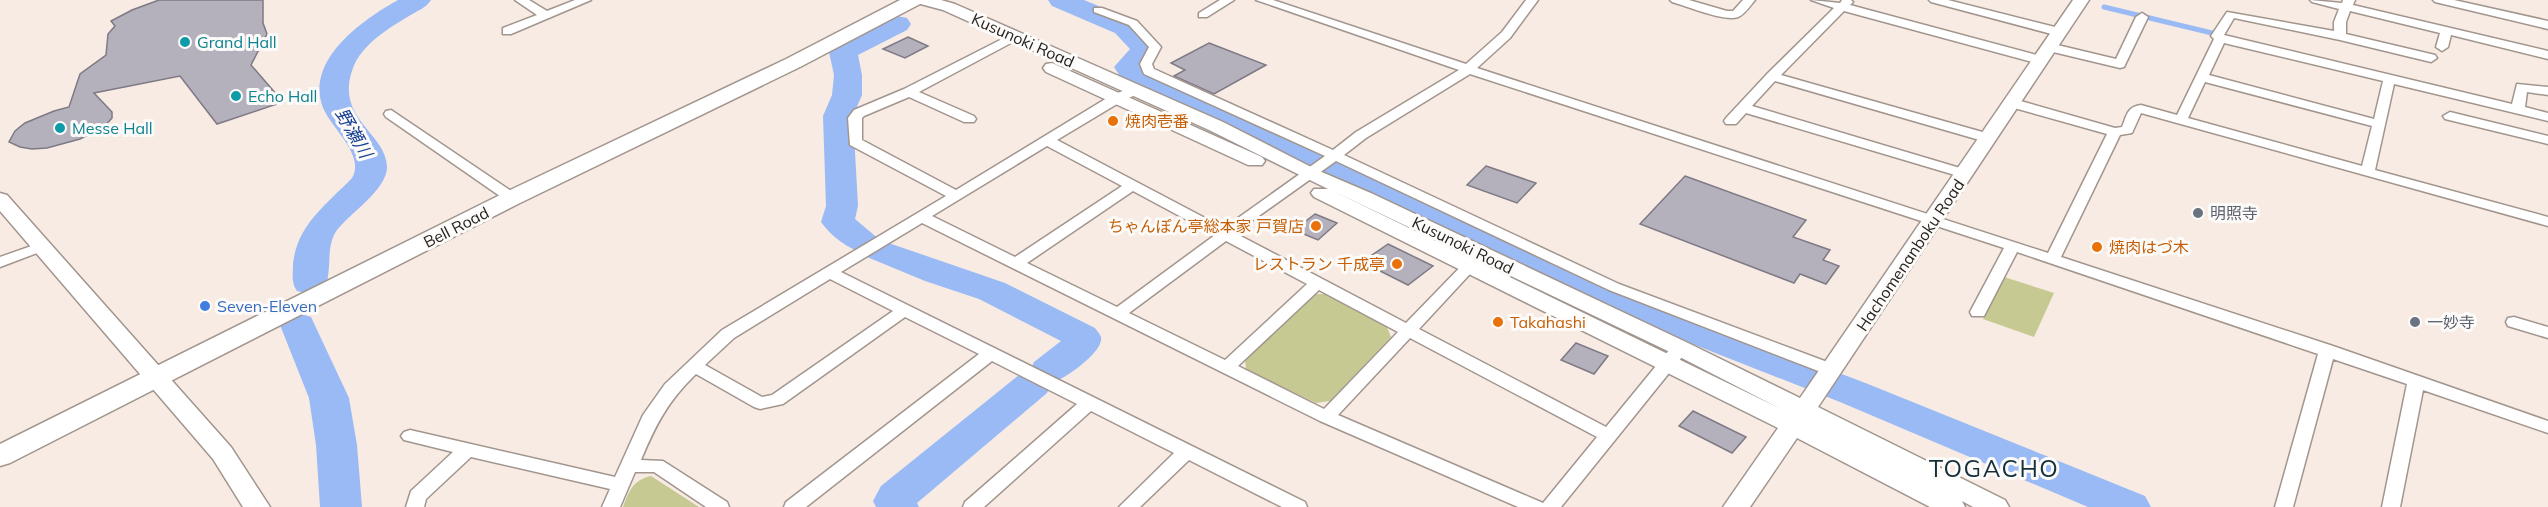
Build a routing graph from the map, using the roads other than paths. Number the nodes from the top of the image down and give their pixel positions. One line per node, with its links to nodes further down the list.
1 (521, 0): 18 (street)
2 (585, 0): 18 (street)
3 (914, 0): 57 (main road, Bell Road)
4 (921, 0): 26 (street, Kusunoki Road)
5 (1228, 0): 19 (street)
6 (1262, 0): 31 (street)
7 (1532, 0): 31 (street)
8 (1676, 0): 9 (street)
9 (1749, 0)
10 (1817, 0): 15 (street)
11 (1935, 0): 27 (street)
12 (2081, 0): 27 (street, Hachomenanboku Road)
13 (2316, 0): 16 (street)
14 (2439, 0): 21 (street)
15 (1846, 3): 27 (street); 32 (street)
16 (2348, 4): 23 (street); 24 (street)
17 (1098, 10): 52 (street)
18 (545, 15): 22 (street)
19 (1203, 15)
20 (2142, 17): 27 (street)
21 (2548, 25)
22 (507, 31)
23 (2446, 31): 28 (street); 29 (street)
24 (2340, 36): 25 (street); 30 (street)
25 (2220, 38): 33 (street); 34 (street)
26 (1009, 41): 36 (street); 37 (street, Kusunoki Road)
27 (2050, 46): 38 (street, Hachomenanboku Road)
28 (2442, 47)
29 (2548, 55)
30 (2432, 58)
31 (1468, 70): 52 (street); 60 (street)
32 (1772, 76): 39 (street); 49 (street)
33 (2200, 77): 45 (street); 47 (street)
34 (2389, 80): 40 (street); 47 (street)
35 (2548, 91): 40 (street)
36 (909, 92): 44 (street); 56 (street)
37 (1127, 94): 51 (street); 52 (street, Kusunoki Road)
38 (2012, 104): 48 (street); 49 (street, Hachomenanboku Road)
39 (1743, 108): 46 (street); 54 (street)
40 (2518, 109): 43 (street)
41 (391, 114): 57 (street)
42 (2450, 116): 50 (street)
43 (2548, 117)
44 (969, 119)
45 (2181, 120): 48 (street); 53 (street)
46 (1731, 121)
47 (2379, 124): 53 (street)
48 (2115, 132): 65 (street)
49 (1988, 138): 54 (street, Hachomenanboku Road)
50 (2548, 140)
51 (1048, 141): 55 (street); 56 (street)
52 (1319, 167): 62 (street); 66 (street, Kusunoki Road); 82 (street)
53 (2368, 172): 61 (street)
54 (1965, 174): 60 (street, Hachomenanboku Road)
55 (1133, 185): 62 (street); 68 (street)
56 (957, 196): 59 (street)
57 (512, 198): 83 (main road, Bell Road)
58 (0, 199): 64 (street)
59 (922, 217): 68 (street); 69 (street)
60 (1934, 220): 63 (street); 82 (street, Hachomenanboku Road)
61 (2548, 222)
62 (1225, 233): 70 (street); 73 (street)
63 (2013, 246): 65 (street); 72 (street)
64 (40, 247): 67 (street); 83 (street)
65 (2053, 259): 77 (street)
66 (1475, 260): 75 (street); 79 (street, Kusunoki Road)
67 (0, 262)
68 (1017, 263): 73 (street)
69 (830, 273): 71 (street); 80 (street)
70 (1318, 282): 75 (street); 81 (street)
71 (904, 310): 78 (street); 80 (street)
72 (1977, 312)
73 (1119, 314): 81 (street)
74 (2514, 322): 76 (street)
75 (1409, 330): 86 (street); 90 (street)
76 (2548, 333)
77 (2327, 350): 84 (street); 109 (street)
78 (991, 353): 85 (street); 101 (street)
79 (1674, 356): 87 (street, Kusunoki Road); 90 (street)
80 (695, 366): 94 (street)
81 (1227, 368): 86 (street)
82 (1827, 377): 87 (street, Hachomenanboku Road)
83 (156, 379): 93 (main road, Bell Road); 97 (street)
84 (2416, 381): 88 (street); 110 (street)
85 (1090, 402): 92 (street); 102 (street)
86 (1326, 417): 104 (street)
87 (1798, 417): 106 (street, Hachomenanboku Road); 107 (street, Kusunoki Road); 108 (street, Kusunoki Road)
88 (2548, 428)
89 (410, 436): 91 (street)
90 (1609, 436): 105 (street)
91 (467, 450): 95 (street); 98 (street)
92 (1187, 451): 96 (street); 103 (street)
93 (0, 456)
94 (630, 465): 95 (street); 100 (street)
95 (621, 486): 99 (street)
96 (1286, 505)
97 (257, 507)
98 (415, 507)
99 (611, 507)
100 (720, 507)
101 (793, 507)
102 (972, 507)
103 (1128, 507)
104 (1536, 507)
105 (1550, 507)
106 (1736, 507)
107 (1952, 507)
108 (1996, 507)
109 (2284, 507)
110 (2391, 507)

